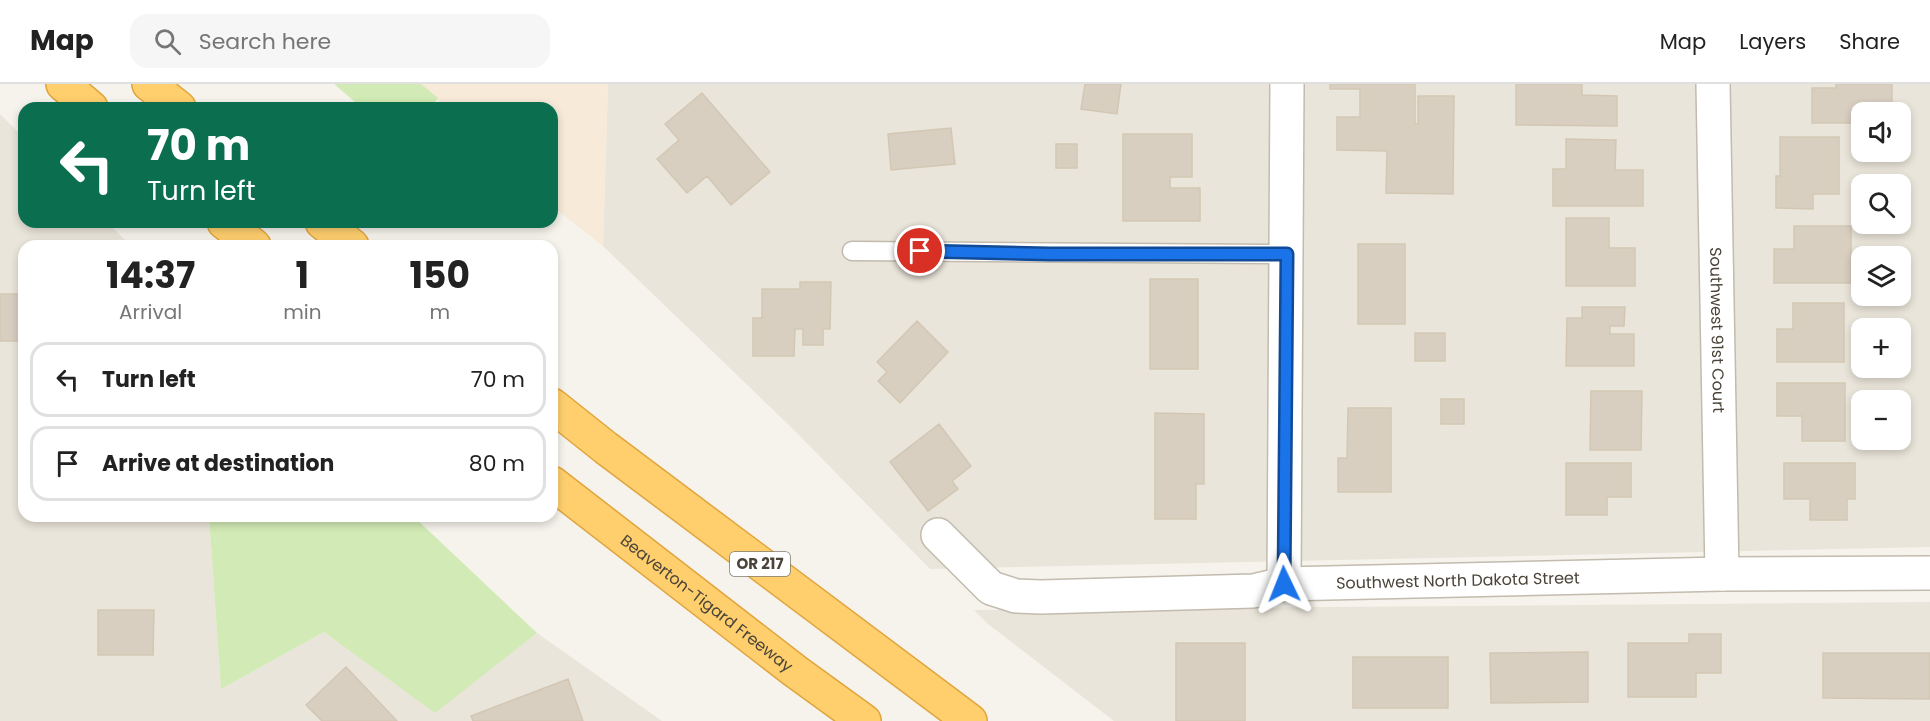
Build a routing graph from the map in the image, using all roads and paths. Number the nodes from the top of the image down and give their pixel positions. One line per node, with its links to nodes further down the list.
1 (63, 84): 5 (highway)
2 (149, 84): 6 (highway)
3 (1287, 84): 12 (street)
4 (1713, 84): 17 (street, Southwest 91st Court)
5 (84, 102)
6 (172, 102)
7 (232, 228): 9 (highway)
8 (330, 228): 10 (highway)
9 (246, 240)
10 (344, 240)
11 (852, 251): 12 (lane)
12 (1287, 254): 18 (street)
13 (558, 410): 20 (highway, OR 217)
14 (558, 488): 19 (highway, Beaverton-Tigard Freeway)
15 (938, 535): 18 (street, Southwest North Dakota Street)
16 (1930, 573): 17 (street, Southwest North Dakota Street)
17 (1722, 574): 18 (street, Southwest North Dakota Street)
18 (1284, 584)
19 (864, 721)
20 (970, 721)

